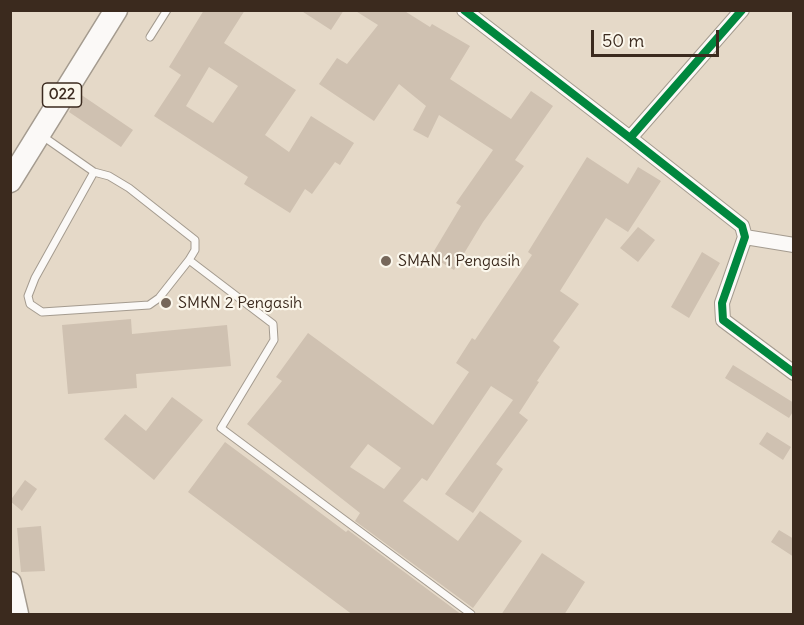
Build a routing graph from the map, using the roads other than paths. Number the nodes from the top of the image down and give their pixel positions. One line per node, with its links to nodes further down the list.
1 (116, 10): 6 (main road, 022)
2 (167, 10): 5 (lane)
3 (464, 10): 7 (street)
4 (742, 10): 7 (street)
5 (150, 37)
6 (39, 133): 8 (lane); 9 (main road, 022)
7 (630, 138): 10 (street)
8 (94, 172): 12 (lane); 12 (lane)
9 (10, 180)
10 (745, 237): 11 (street); 13 (street)
11 (794, 245)
12 (189, 260): 16 (lane)
13 (794, 373)
14 (10, 583): 15 (main road)
15 (17, 615)
16 (471, 615)

